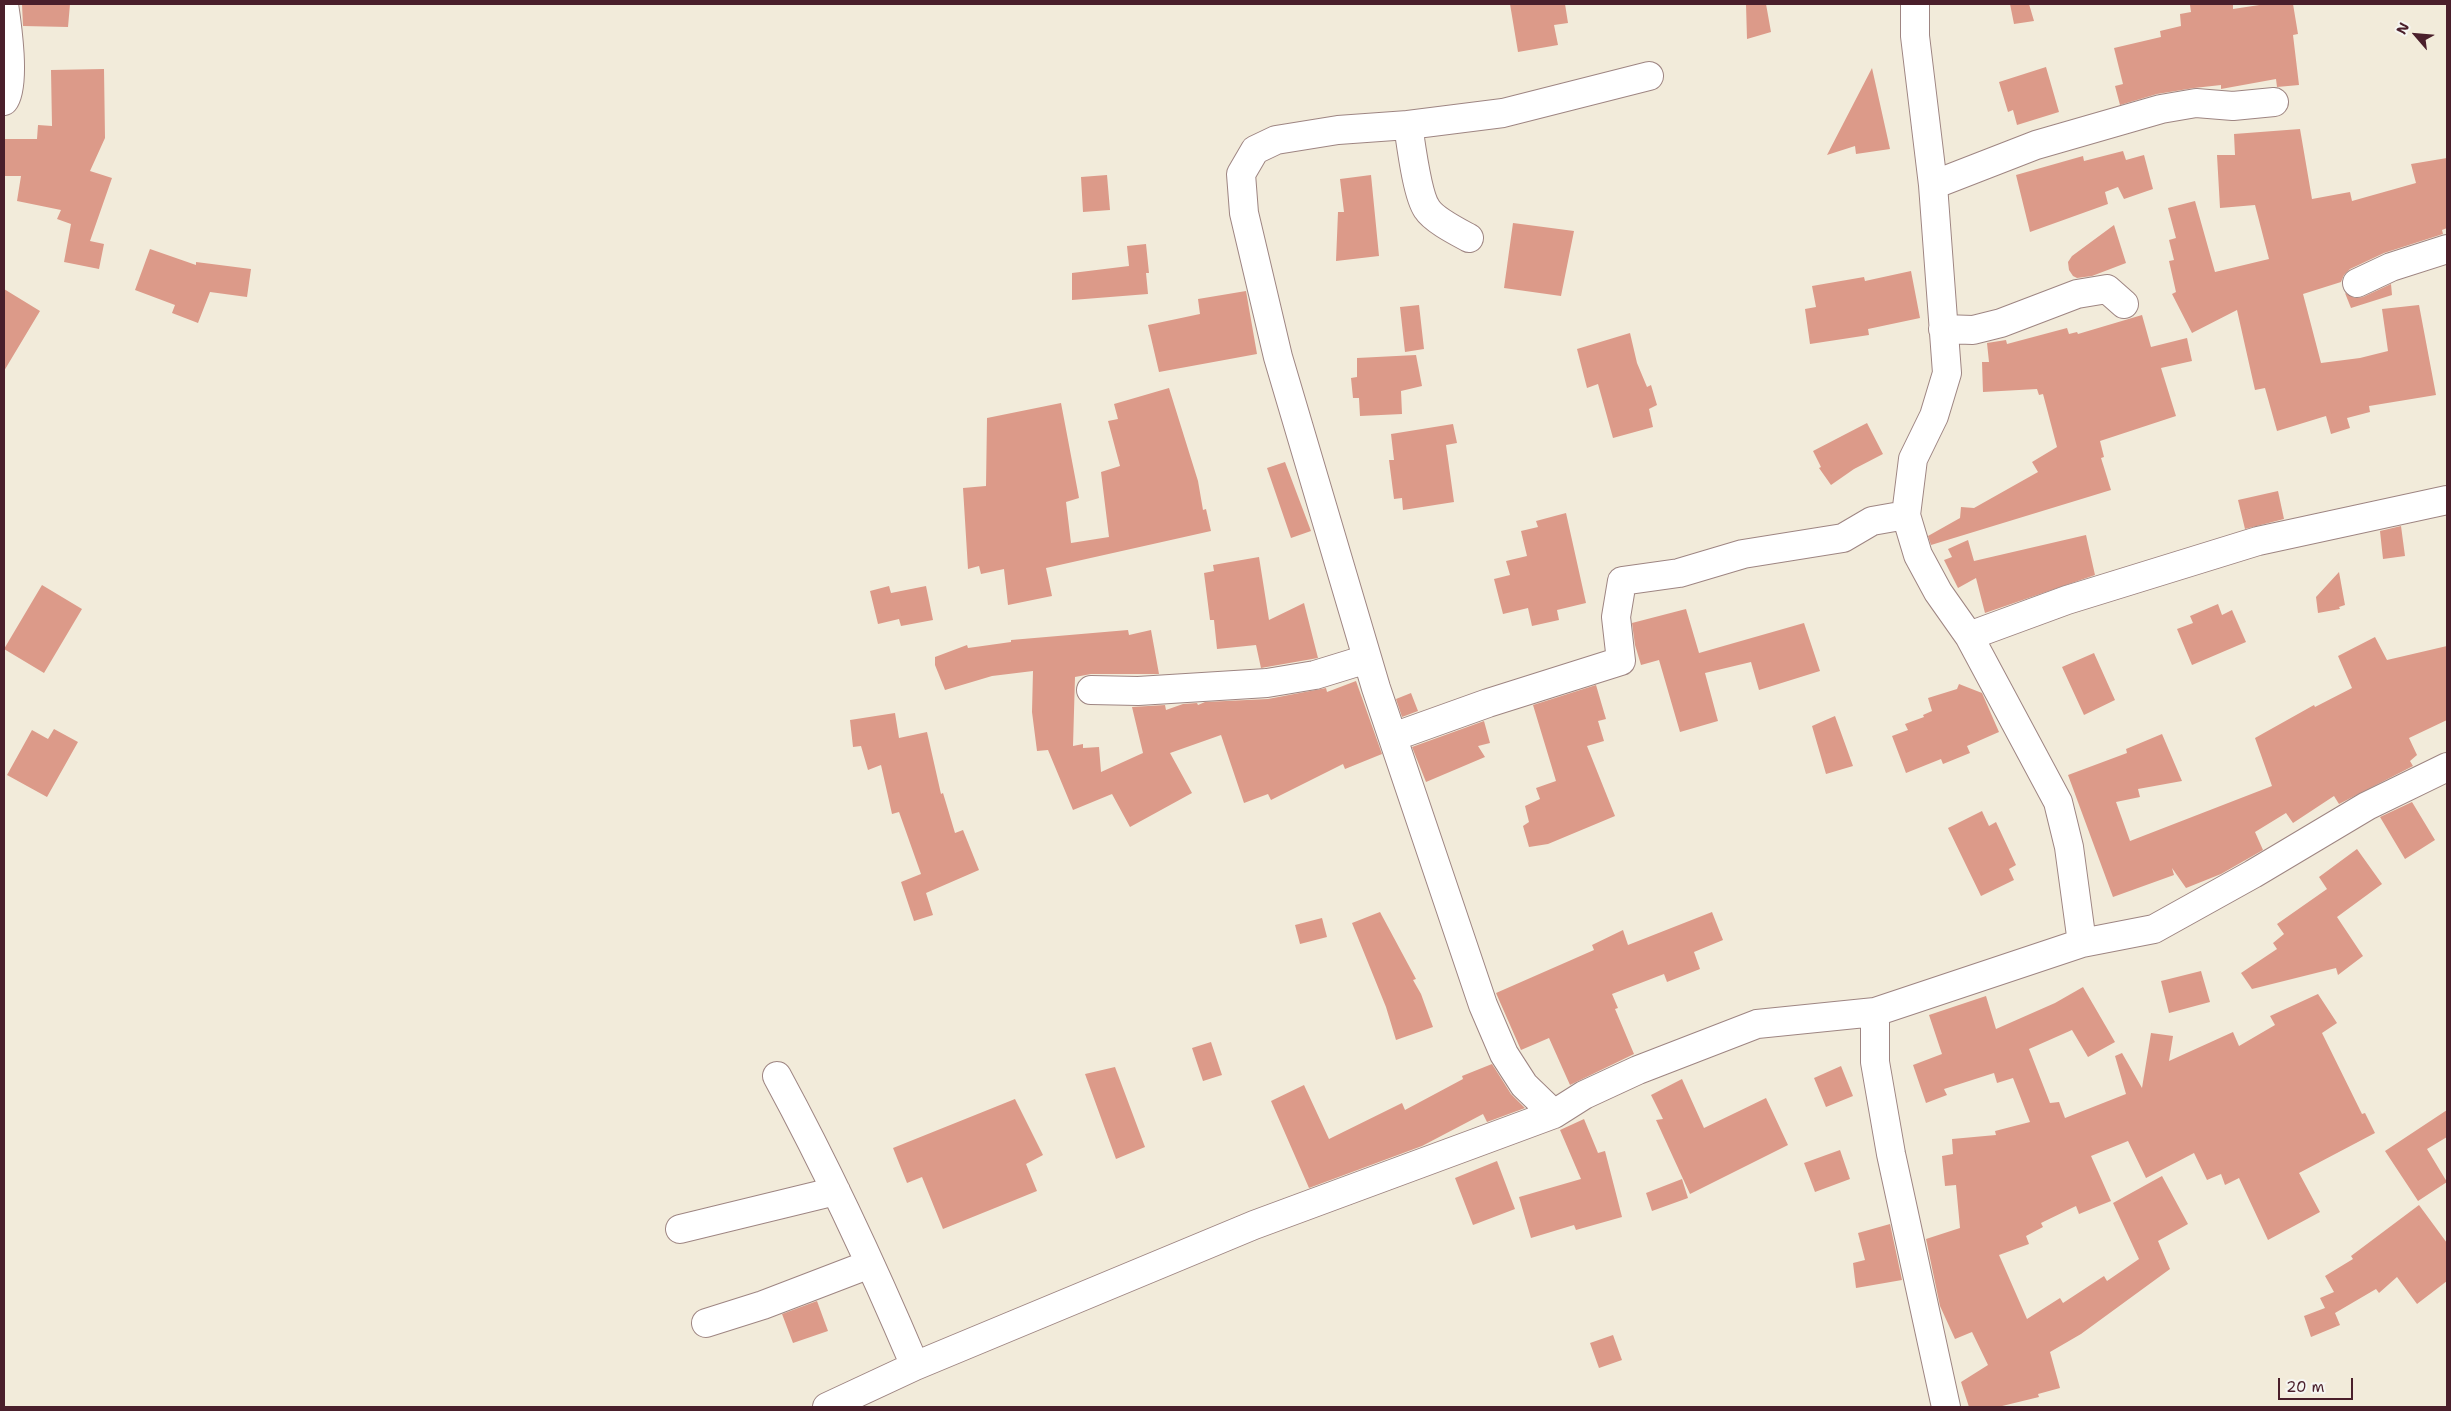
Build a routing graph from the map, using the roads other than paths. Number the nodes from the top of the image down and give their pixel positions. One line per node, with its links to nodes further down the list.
1 (4, 4): 4 (street)
2 (1915, 4): 7 (street)
3 (1649, 76): 6 (street)
4 (4, 101)
5 (2274, 102): 7 (street)
6 (1408, 125): 8 (street); 16 (street)
7 (1933, 185): 12 (street)
8 (1469, 238)
9 (2447, 249): 10 (street)
10 (2357, 283)
11 (2124, 304): 12 (street)
12 (1943, 329): 14 (street)
13 (2447, 500): 15 (street)
14 (1906, 515): 15 (street); 18 (street)
15 (1969, 636): 20 (street)
16 (1367, 658): 17 (street); 18 (street)
17 (1091, 690)
18 (1393, 737): 23 (street)
19 (2447, 767): 20 (street)
20 (2082, 943): 21 (street)
21 (1874, 1012): 23 (street); 30 (street)
22 (777, 1076): 24 (street)
23 (1554, 1114): 28 (street)
24 (836, 1191): 25 (street); 26 (street)
25 (680, 1228)
26 (870, 1264): 27 (street); 28 (street)
27 (706, 1322)
28 (915, 1366): 29 (street)
29 (827, 1407)
30 (1946, 1407)

